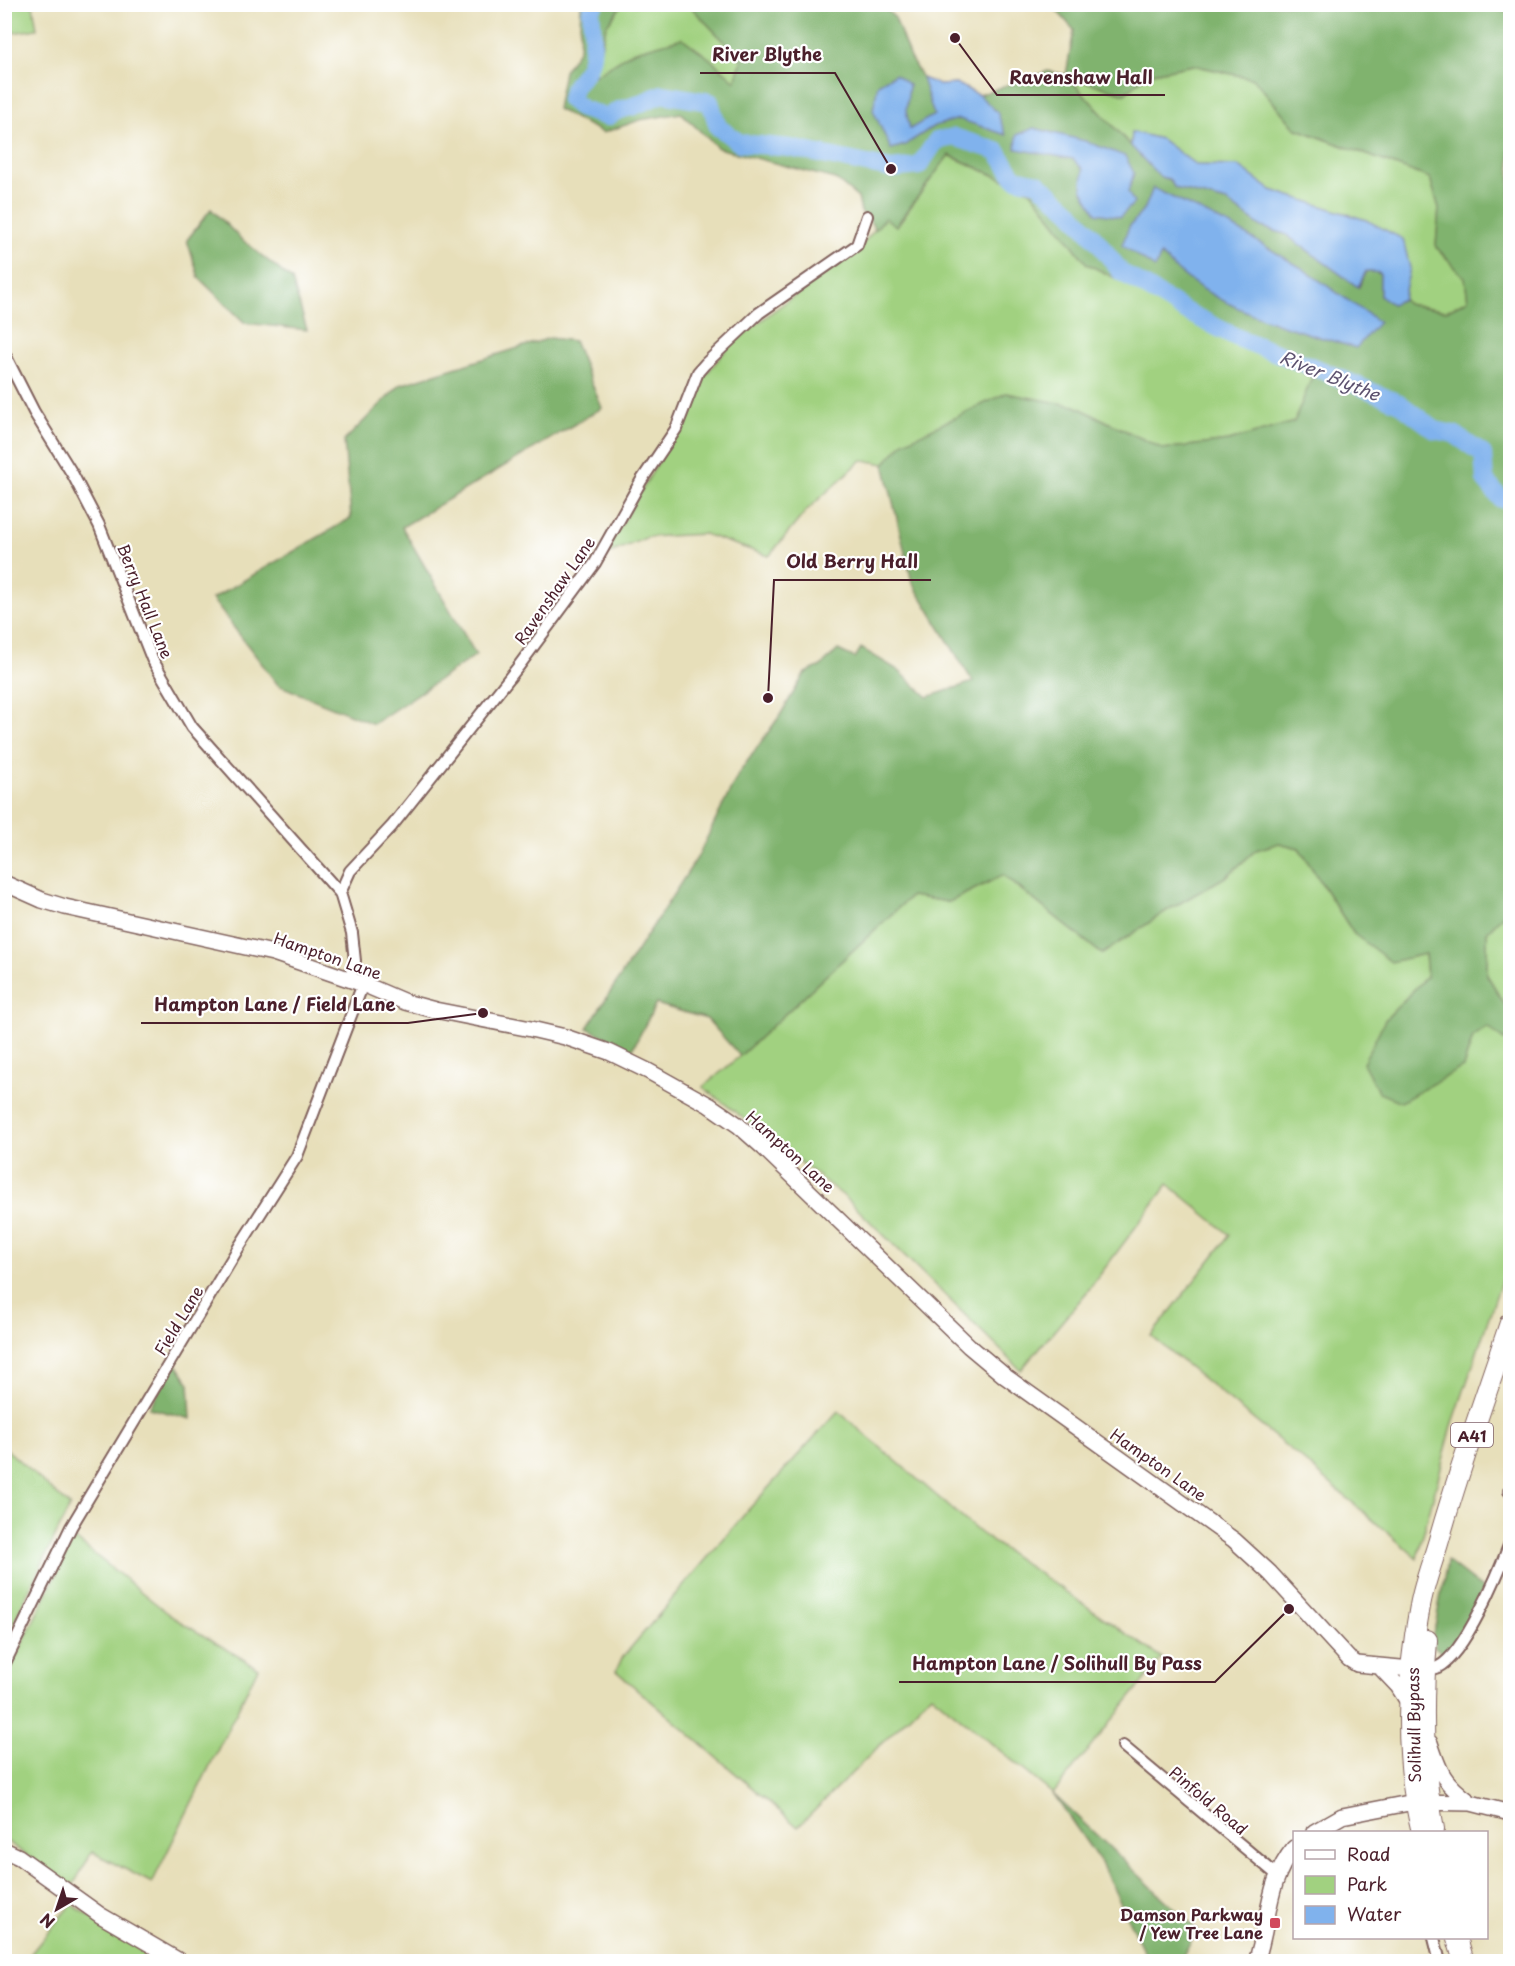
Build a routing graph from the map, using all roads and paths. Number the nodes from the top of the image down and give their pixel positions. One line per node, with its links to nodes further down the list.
1 (867, 216): 4 (street, Ravenshaw Lane)
2 (4, 353): 4 (street, Berry Hall Lane)
3 (4, 883): 5 (main road, Hampton Lane)
4 (340, 893): 5 (street)
5 (356, 982): 8 (street, Field Lane); 9 (main road, Hampton Lane)
6 (1510, 1323): 10 (highway, Solihull Bypass / A41)
7 (1510, 1543): 10 (street)
8 (4, 1665)
9 (1380, 1667): 10 (main road, Hampton Lane); 11 (main road)
10 (1418, 1670): 11 (highway, Solihull Bypass / A41); 12 (highway, Solihull Bypass / A41)
11 (1410, 1705): 14 (highway, Solihull Bypass / A41)
12 (1424, 1725): 14 (highway, Solihull Bypass / A41); 15 (main road)
13 (1123, 1746): 22 (street, Pinfold Road)
14 (1422, 1801): 15 (main road); 17 (main road); 18 (highway, Solihull Bypass / A41); 19 (highway, Solihull Bypass / A41)
15 (1471, 1803): 16 (main road)
16 (1510, 1813)
17 (1317, 1831)
18 (1422, 1831)
19 (1433, 1831)
20 (4, 1850): 26 (main road)
21 (1293, 1850): 22 (main road)
22 (1277, 1875): 25 (main road)
23 (1434, 1939): 29 (street)
24 (1457, 1939): 30 (highway)
25 (1263, 1942): 27 (main road); 28 (main road)
26 (181, 1962)
27 (1256, 1962)
28 (1268, 1962)
29 (1440, 1962)
30 (1464, 1962)

